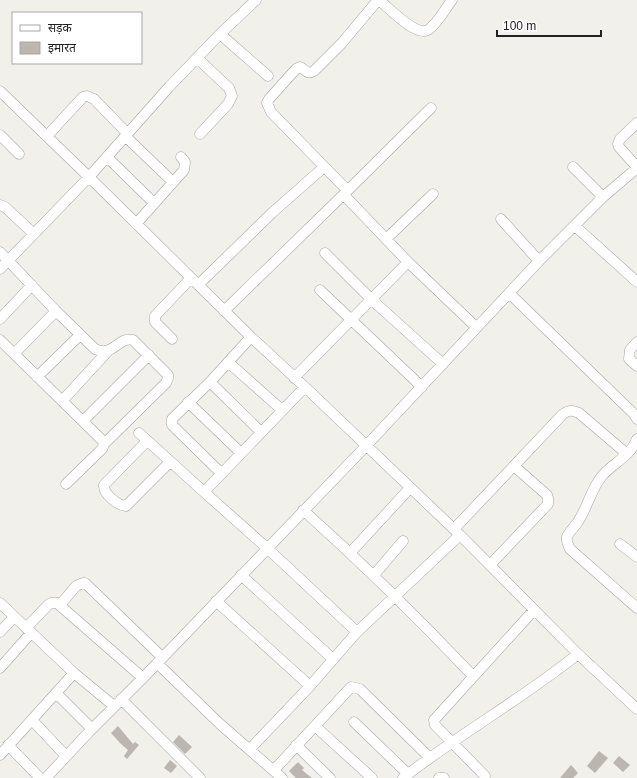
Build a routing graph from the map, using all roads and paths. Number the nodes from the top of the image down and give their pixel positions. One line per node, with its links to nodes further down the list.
1 (256, 0): 4 (street)
2 (379, 0): 3 (street); 17 (street)
3 (452, 0)
4 (220, 34): 5 (street); 6 (street)
5 (197, 58): 10 (street); 12 (street)
6 (268, 76)
7 (0, 91): 13 (street)
8 (431, 108): 22 (street)
9 (637, 123): 19 (street)
10 (200, 134)
11 (0, 135): 14 (street)
12 (126, 135): 13 (street); 15 (street); 21 (street)
13 (47, 136): 20 (street)
14 (19, 154)
15 (107, 156): 20 (street); 25 (street)
16 (181, 156): 21 (street)
17 (324, 167): 22 (street); 38 (street)
18 (573, 167): 24 (street)
19 (637, 167): 24 (street)
20 (89, 177): 28 (street); 30 (street)
21 (173, 182): 25 (street)
22 (346, 192): 31 (street); 44 (street)
23 (433, 194): 31 (street)
24 (603, 197): 29 (street)
25 (154, 203): 28 (street)
26 (0, 205): 30 (street)
27 (501, 219): 36 (street)
28 (136, 224): 38 (street)
29 (575, 226): 36 (street); 39 (street)
30 (34, 234): 34 (street)
31 (386, 239): 35 (street)
32 (0, 252): 34 (street)
33 (325, 253): 43 (street)
34 (9, 260): 37 (street); 40 (street)
35 (408, 262): 43 (street); 48 (street)
36 (539, 262): 42 (street)
37 (0, 269)
38 (195, 282): 44 (street); 51 (street)
39 (637, 282)
40 (32, 285): 45 (street); 46 (street)
41 (320, 290): 47 (street)
42 (509, 293): 48 (street); 68 (street)
43 (372, 300): 47 (street); 58 (street)
44 (224, 310): 50 (street)
45 (56, 311): 49 (street); 55 (street)
46 (0, 319)
47 (351, 320): 61 (street); 64 (street)
48 (476, 327): 58 (street)
49 (80, 335): 54 (street); 60 (street)
50 (251, 337): 57 (street); 61 (street)
51 (172, 339)
52 (0, 340): 55 (street)
53 (637, 342): 59 (street)
54 (108, 351): 56 (street); 65 (street)
55 (14, 354): 60 (street)
56 (149, 355): 69 (street); 74 (street)
57 (228, 362): 62 (street); 67 (street)
58 (443, 364): 64 (street)
59 (637, 366)
60 (37, 377): 65 (street)
61 (294, 378): 63 (street)
62 (210, 382): 66 (street); 70 (street)
63 (305, 387): 67 (street); 75 (street)
64 (422, 387): 75 (street)
65 (62, 401): 69 (street)
66 (188, 402): 76 (street); 80 (street)
67 (282, 410): 70 (street)
68 (637, 419)
69 (83, 421): 74 (street)
70 (261, 432): 76 (street)
71 (139, 433): 73 (street)
72 (637, 439): 77 (street)
73 (147, 441): 78 (street); 78 (street)
74 (104, 444): 81 (street)
75 (366, 446): 82 (street); 84 (street)
76 (241, 453): 80 (street)
77 (627, 454): 79 (street); 98 (street)
78 (170, 462): 83 (street)
79 (514, 466): 85 (street); 91 (street)
80 (222, 474): 83 (street)
81 (66, 484)
82 (410, 488): 85 (street); 89 (street)
83 (204, 492): 88 (street)
84 (303, 510): 88 (street); 89 (street)
85 (457, 532): 91 (street); 94 (street)
86 (403, 541): 93 (street)
87 (620, 544): 90 (street)
88 (267, 548): 92 (street); 103 (street)
89 (350, 553): 93 (street)
90 (637, 557)
91 (490, 564): 99 (street)
92 (241, 575): 95 (street); 105 (street)
93 (374, 575): 94 (street)
94 (394, 596): 103 (street); 109 (street)
95 (216, 601): 106 (street); 111 (street)
96 (0, 603): 100 (street)
97 (60, 604): 101 (street); 106 (street); 110 (street)
98 (637, 608)
99 (534, 610): 104 (street); 109 (street)
100 (14, 617): 101 (street); 102 (street)
101 (29, 631): 107 (street); 108 (street)
102 (0, 632)
103 (357, 632): 105 (street)
104 (578, 654): 114 (street); 119 (street)
105 (333, 659): 111 (street)
106 (159, 660): 110 (street); 122 (street)
107 (0, 668)
108 (74, 673): 112 (street); 113 (street)
109 (473, 676): 119 (street)
110 (143, 678): 113 (street)
111 (310, 686): 122 (street)
112 (56, 693): 115 (street); 118 (street)
113 (118, 703): 118 (street); 131 (street)
114 (637, 709)
115 (32, 720): 121 (street); 124 (street)
116 (354, 722): 127 (street)
117 (315, 726): 120 (street); 125 (street); 134 (street)
118 (92, 728): 124 (street)
119 (452, 744): 125 (street); 128 (street)
120 (296, 745): 126 (street); 133 (street)
121 (8, 746): 123 (street); 129 (street)
122 (250, 749): 126 (street)
123 (0, 754)
124 (66, 756): 130 (street)
125 (429, 757): 127 (street)
126 (274, 770): 132 (street)
127 (405, 776)
128 (485, 776)
129 (40, 778)
130 (46, 778)
131 (200, 778)
132 (282, 778)
133 (330, 778)
134 (372, 778)
135 (439, 778): 136 (street)
136 (444, 778)

